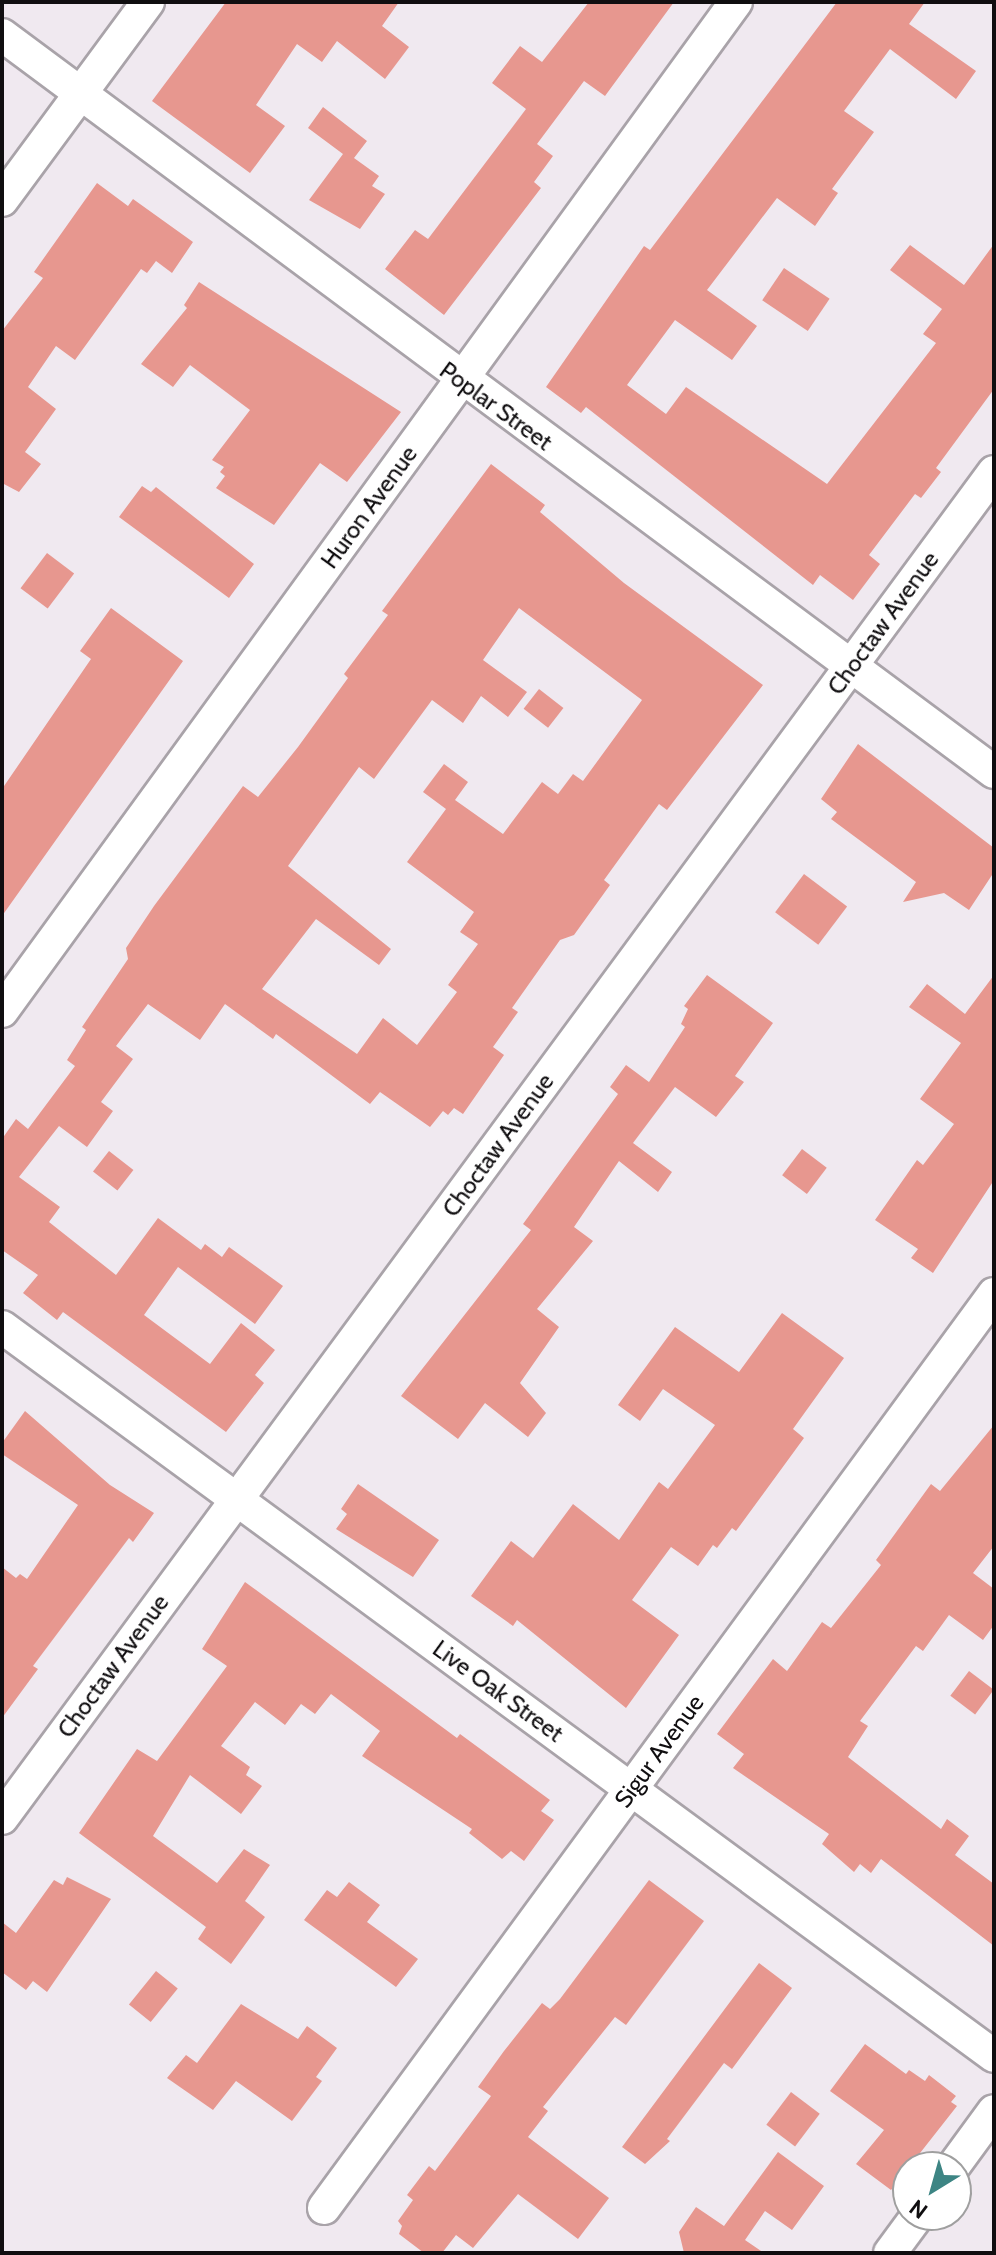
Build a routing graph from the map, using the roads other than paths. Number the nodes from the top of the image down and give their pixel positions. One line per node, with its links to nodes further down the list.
1 (148, 2): 4 (street)
2 (736, 2): 6 (street, Huron Avenue)
3 (2, 35): 4 (street, Poplar Street)
4 (80, 94): 5 (street); 6 (street, Poplar Street)
5 (2, 200)
6 (461, 381): 8 (street, Poplar Street); 10 (street, Huron Avenue)
7 (994, 472): 8 (street, Choctaw Avenue)
8 (851, 667): 9 (street, Poplar Street); 13 (street, Choctaw Avenue)
9 (994, 772)
10 (2, 1011)
11 (994, 1294): 14 (street, Sigur Avenue)
12 (2, 1327): 13 (street, Live Oak Street)
13 (236, 1499): 14 (street, Live Oak Street); 15 (street, Choctaw Avenue)
14 (631, 1789): 16 (street, Live Oak Street); 19 (street, Sigur Avenue)
15 (2, 1818)
16 (994, 2056)
17 (994, 2111): 18 (street)
18 (965, 2151)
19 (324, 2208)
20 (906, 2231): 21 (street)
21 (890, 2253)

